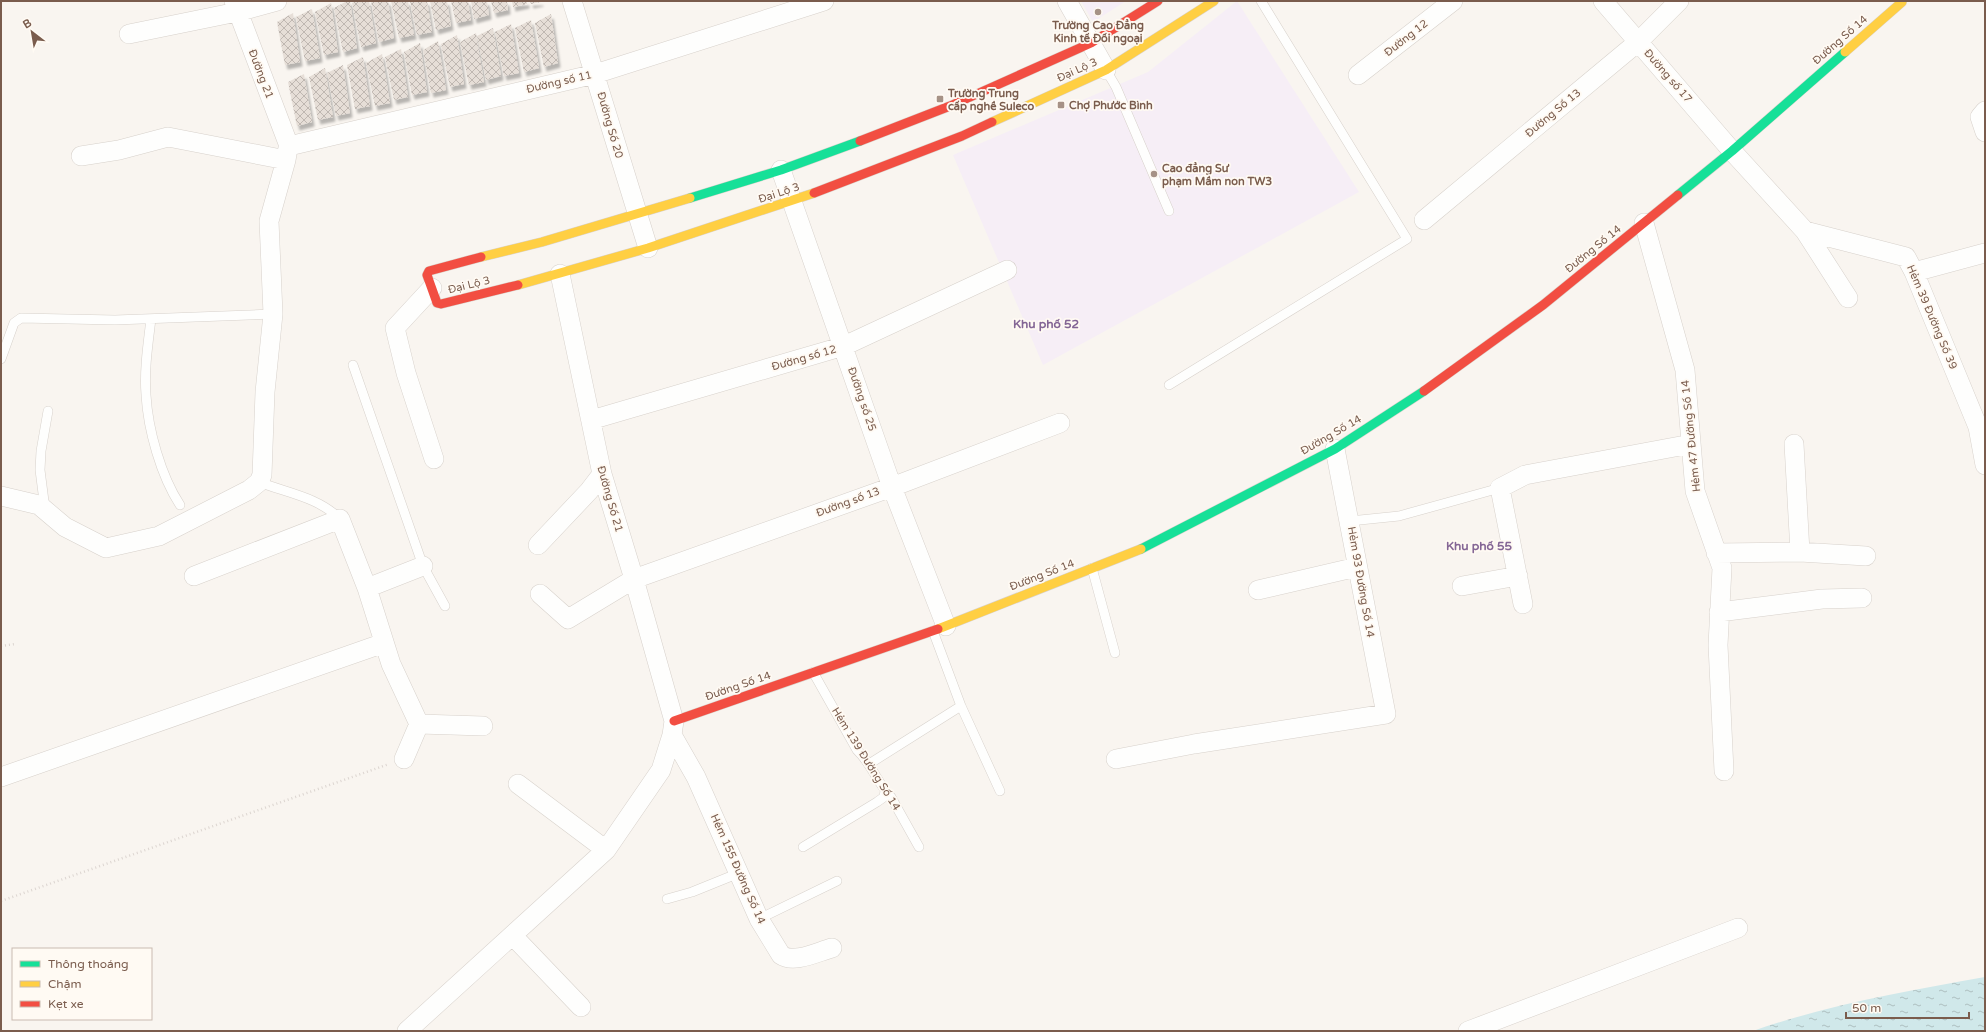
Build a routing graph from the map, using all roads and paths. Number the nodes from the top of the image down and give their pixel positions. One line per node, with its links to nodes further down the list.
1 (277, 1): 12 (street)
2 (572, 1): 17 (street, Đường Số 20)
3 (824, 1): 17 (street, Đường số 11)
4 (1067, 1): 15 (street)
5 (1158, 1): 15 (street, Đại Lộ 3)
6 (1214, 1): 16 (street, Đại Lộ 3)
7 (1260, 1): 43 (lane)
8 (1453, 1): 18 (street, Đường 12)
9 (1603, 1): 14 (street, Đường số 17)
10 (1679, 1): 14 (street, Đường Số 13)
11 (1902, 2): 21 (street, Đường Số 14)
12 (235, 6): 13 (street); 22 (street, Đường 21)
13 (129, 34)
14 (1638, 42): 21 (street, Đường số 17); 28 (street, Đường Số 13)
15 (1091, 43): 16 (street); 24 (street, Đại Lộ 3)
16 (1106, 70): 25 (street, Đại Lộ 3); 26 (lane)
17 (595, 74): 22 (street, Đường số 11); 27 (street, Đường Số 20)
18 (1358, 75)
19 (1985, 111): 20 (street)
20 (1985, 132)
21 (1732, 151): 29 (street, Đường Số 14); 30 (street)
22 (287, 153): 23 (street); 38 (street)
23 (81, 156)
24 (781, 170): 25 (street, Đường số 25); 27 (street, Đại Lộ 3)
25 (793, 201): 31 (street, Đại Lộ 3); 40 (street, Đường số 25)
26 (1169, 211)
27 (636, 215): 31 (street, Đường Số 20); 36 (street, Đại Lộ 3)
28 (1424, 220)
29 (1644, 223): 47 (street, Hẻm 47 Đường Số 14); 49 (street, Đường Số 14)
30 (1805, 231): 34 (street, Hẻm 39 Đường Số 39); 37 (street)
31 (648, 248): 35 (street, Đại Lộ 3)
32 (1985, 253): 34 (street)
33 (1007, 270): 40 (street, Đường số 12)
34 (1914, 272): 51 (street, Hẻm 39 Đường Số 39)
35 (560, 274): 36 (street, Đại Lộ 3); 45 (street, Đường Số 21)
36 (432, 288): 50 (street)
37 (1848, 298)
38 (273, 314): 39 (lane); 53 (street)
39 (151, 318): 41 (lane); 57 (lane)
40 (844, 346): 45 (street, Đường số 12); 54 (street, Đường số 25)
41 (1, 359)
42 (353, 365): 65 (lane)
43 (1169, 385)
44 (48, 411): 58 (lane)
45 (591, 420): 52 (street, Đường Số 21)
46 (1060, 423): 54 (street, Đường số 13)
47 (1691, 444): 55 (street); 63 (street, Hẻm 47 Đường Số 14)
48 (1794, 444): 62 (street)
49 (1335, 449): 60 (street, Hẻm 93 Đường Số 14); 67 (street, Đường Số 14)
50 (434, 459)
51 (1985, 465)
52 (602, 474): 61 (street); 70 (street, Đường Số 21)
53 (259, 482): 58 (street); 59 (lane)
54 (892, 486): 70 (street, Đường số 13); 79 (street, Đường số 25)
55 (1500, 488): 60 (lane); 69 (street)
56 (1, 496): 58 (street)
57 (180, 506)
58 (45, 511)
59 (340, 519): 68 (street); 72 (street)
60 (1350, 521): 66 (street, Hẻm 93 Đường Số 14)
61 (538, 545)
62 (1800, 552): 63 (street); 64 (street)
63 (1716, 553): 78 (street, Hẻm 47 Đường Số 14)
64 (1866, 556)
65 (423, 566): 72 (street); 77 (lane)
66 (1357, 567): 73 (street); 90 (street, Hẻm 93 Đường Số 14)
67 (1092, 568): 79 (street, Đường Số 14); 83 (lane)
68 (194, 576)
69 (1518, 576): 71 (street); 76 (street)
70 (634, 579): 74 (street, Đường số 13); 88 (street, Đường Số 21)
71 (1462, 586)
72 (367, 588): 80 (street)
73 (1258, 590)
74 (540, 594)
75 (1862, 598): 78 (street)
76 (1523, 604)
77 (445, 606)
78 (1719, 612): 92 (street, Hẻm 47 Đường Số 14)
79 (940, 628): 84 (street, Đường Số 14); 85 (lane)
80 (384, 643): 86 (street); 93 (street)
81 (15, 644): 82 (path)
82 (1, 646)
83 (1115, 653)
84 (813, 672): 88 (street, Đường Số 14); 91 (lane, Hẻm 139 Đường Số 14)
85 (961, 706): 91 (lane); 96 (lane)
86 (420, 724): 87 (street); 89 (street)
87 (483, 726)
88 (673, 728): 99 (street); 100 (street, Hẻm 155 Đường Số 14)
89 (404, 759): 103 (path)
90 (1116, 759)
91 (869, 764): 95 (lane, Hẻm 139 Đường Số 14)
92 (1724, 771)
93 (1, 777)
94 (518, 784): 99 (street)
95 (885, 791): 97 (lane); 98 (lane, Hẻm 139 Đường Số 14)
96 (1000, 791)
97 (803, 847)
98 (918, 847)
99 (606, 850): 106 (street)
100 (739, 873): 102 (lane); 104 (street, Hẻm 155 Đường Số 14)
101 (837, 881): 104 (lane)
102 (666, 899)
103 (1, 901)
104 (758, 918): 107 (street, Hẻm 155 Đường Số 14)
105 (1738, 928): 110 (street)
106 (513, 936): 108 (street); 109 (street)
107 (832, 948)
108 (582, 1007)
109 (407, 1031)
110 (1468, 1031)

